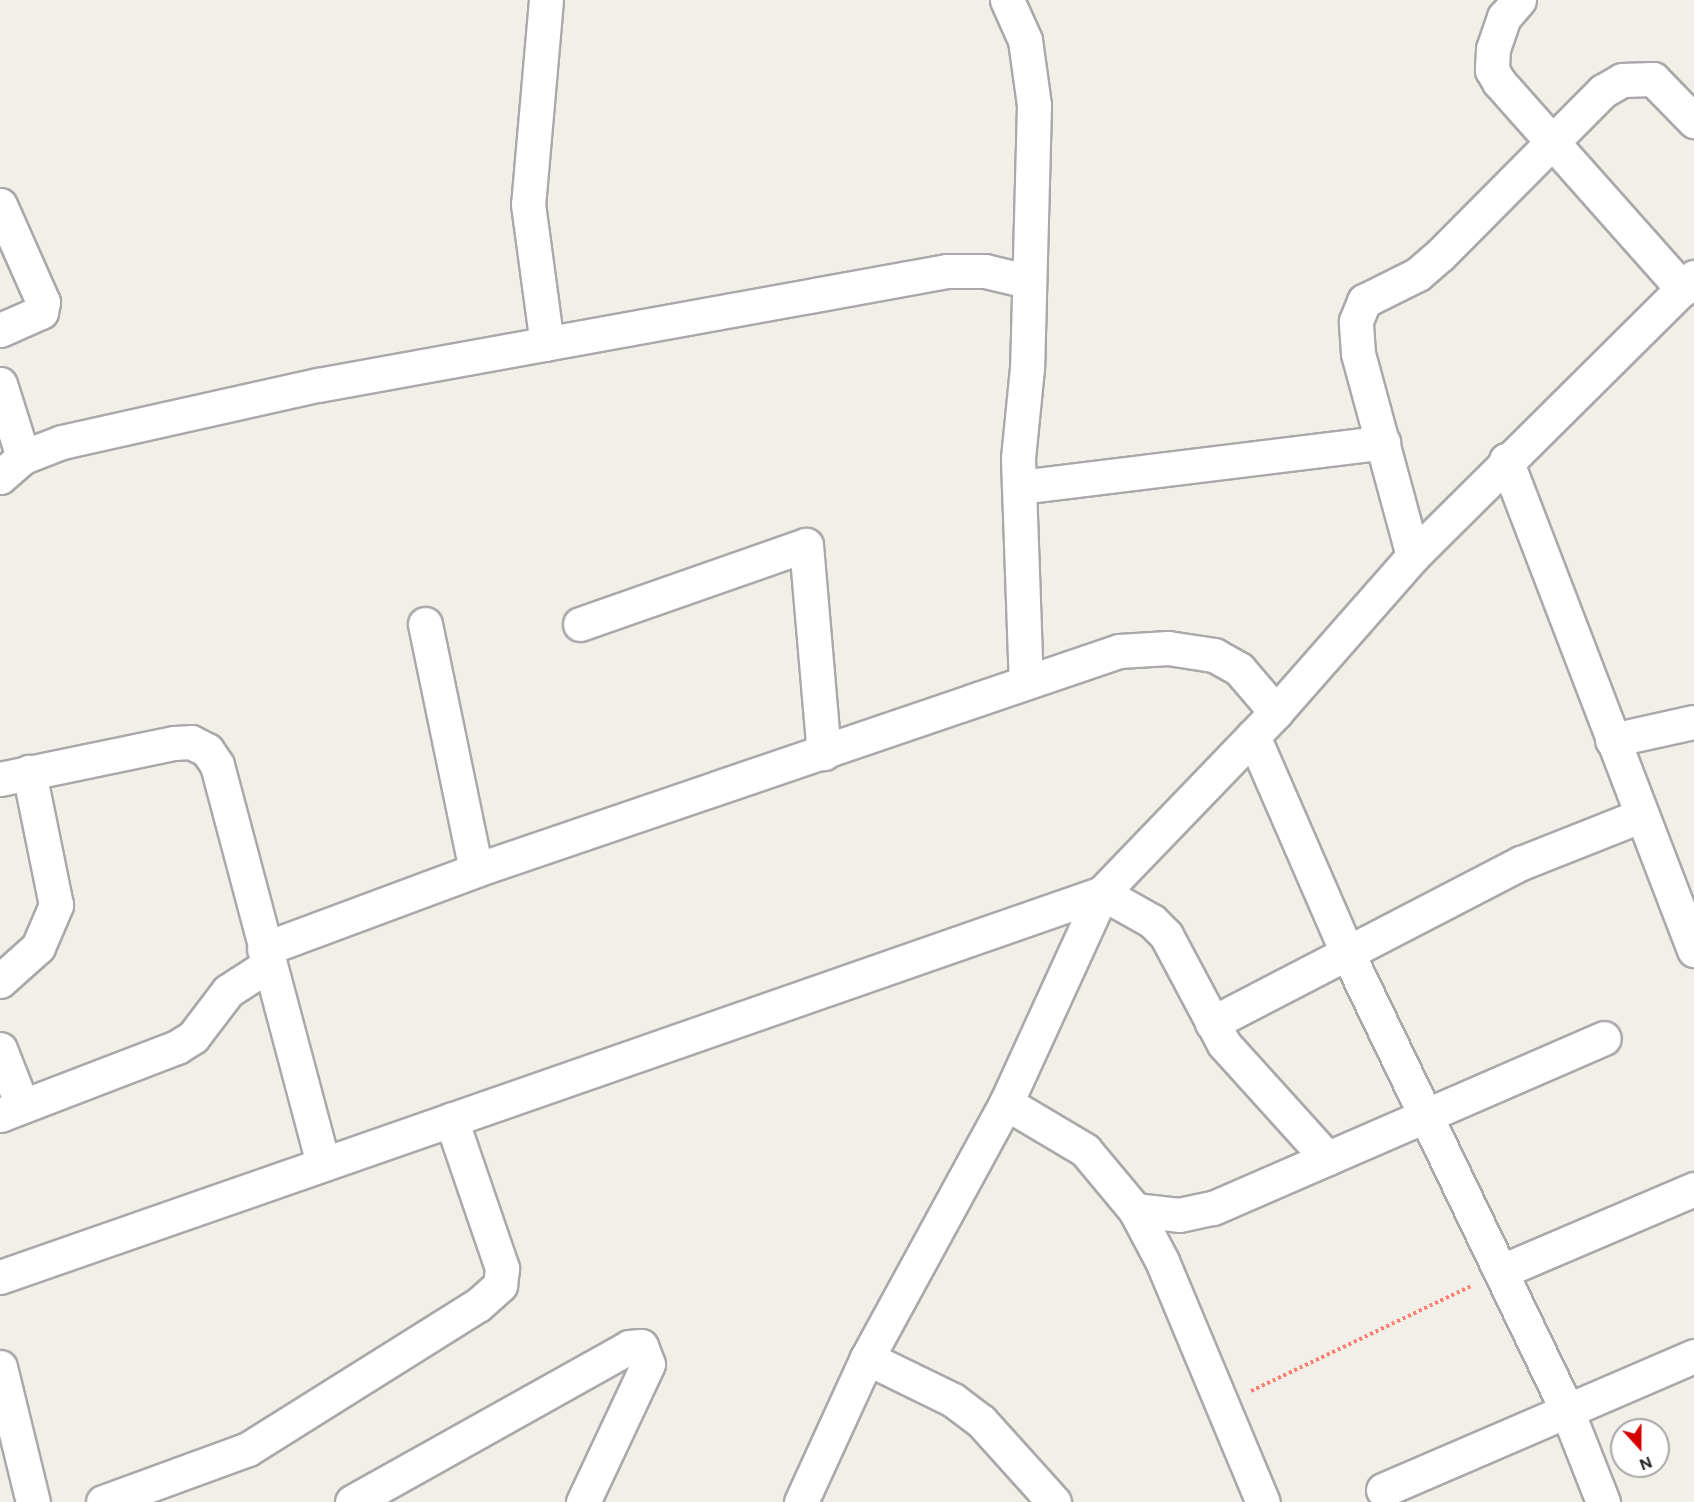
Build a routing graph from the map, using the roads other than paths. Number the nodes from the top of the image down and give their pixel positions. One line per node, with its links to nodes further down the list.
1 (546, 0): 10 (street)
2 (1006, 0): 7 (street)
3 (1519, 0): 5 (street)
4 (1694, 121): 5 (street)
5 (1551, 144): 8 (street); 12 (street)
6 (0, 205): 9 (street)
7 (1027, 281): 10 (street); 15 (street)
8 (1688, 283): 13 (street)
9 (0, 330)
10 (547, 344): 14 (street)
11 (0, 384): 14 (street)
12 (1383, 442): 15 (street); 16 (street)
13 (1506, 460): 16 (street); 23 (street)
14 (11, 467)
15 (1019, 488): 19 (street)
16 (1413, 556): 20 (street)
17 (425, 624): 27 (street)
18 (580, 624): 24 (street)
19 (1026, 681): 20 (street); 24 (street)
20 (1276, 712): 22 (street)
21 (1694, 723): 23 (street)
22 (1253, 736): 28 (street); 29 (street)
23 (1612, 740): 26 (street)
24 (824, 753): 27 (street)
25 (14, 775): 31 (street); 32 (street)
26 (1642, 815): 29 (street); 30 (street)
27 (476, 870): 31 (street)
28 (1102, 893): 33 (street); 36 (street); 39 (street)
29 (1346, 950): 33 (street); 38 (street)
30 (1694, 950)
31 (266, 957): 37 (street); 41 (street)
32 (0, 981)
33 (1212, 1023): 40 (street)
34 (1604, 1038): 38 (street)
35 (0, 1049): 37 (street)
36 (1006, 1102): 43 (street); 47 (street)
37 (11, 1110)
38 (1425, 1112): 40 (street); 44 (street)
39 (451, 1119): 41 (street); 54 (street)
40 (1327, 1158): 43 (street)
41 (322, 1161): 45 (street)
42 (1694, 1189): 44 (street)
43 (1135, 1210): 58 (street)
44 (1502, 1271): 49 (street)
45 (0, 1277)
46 (1694, 1356): 49 (street)
47 (867, 1358): 56 (street); 57 (street)
48 (0, 1367): 50 (street)
49 (1566, 1407): 51 (street); 59 (street)
50 (6, 1413): 53 (street)
51 (1383, 1490)
52 (356, 1501): 55 (street)
53 (33, 1502)
54 (103, 1502)
55 (583, 1502)
56 (801, 1502)
57 (1054, 1502)
58 (1263, 1502)
59 (1603, 1502)

